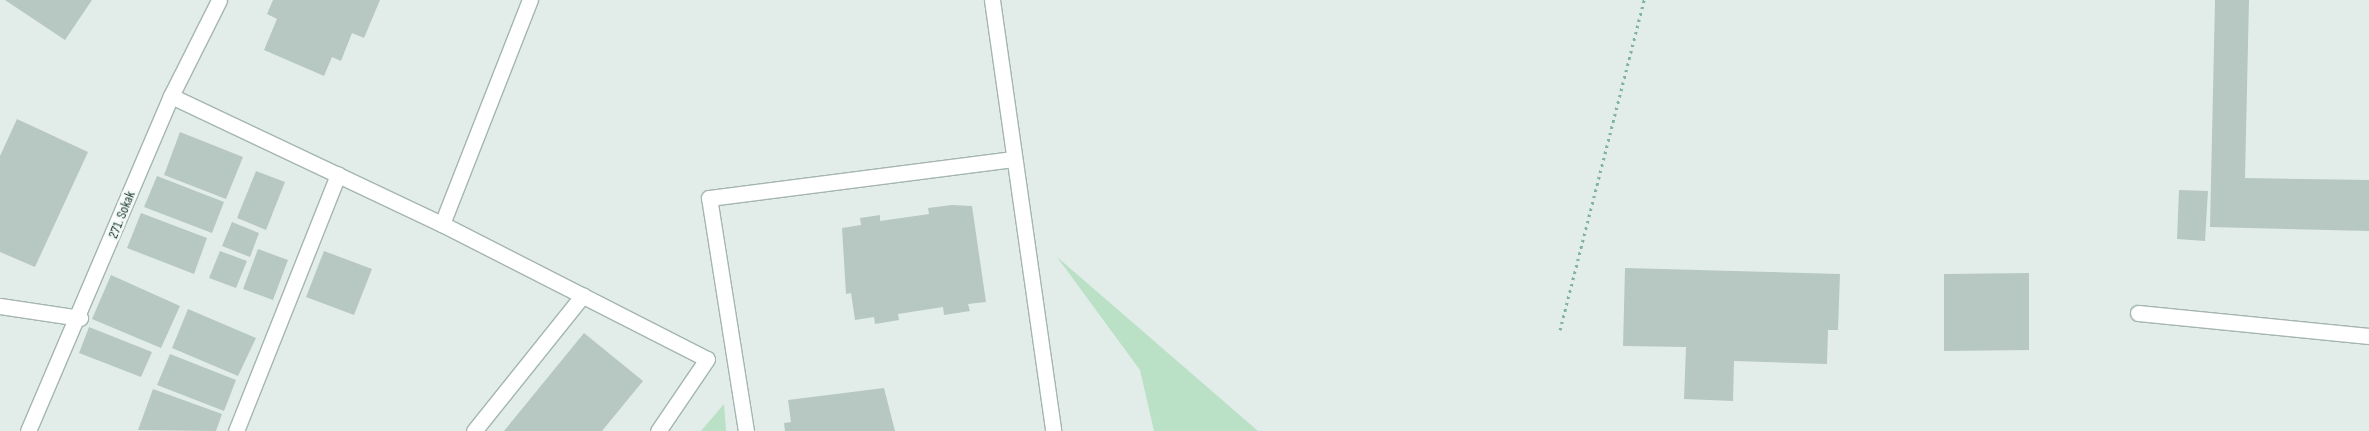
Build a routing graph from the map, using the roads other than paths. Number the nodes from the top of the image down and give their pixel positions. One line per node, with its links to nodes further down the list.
1 (218, 0): 4 (street, 271. Sokak)
2 (530, 0): 7 (street)
3 (992, 0): 5 (street)
4 (171, 96): 6 (street); 11 (street, 271. Sokak)
5 (1012, 160): 13 (street); 20 (street)
6 (338, 175): 7 (street); 16 (street)
7 (442, 224): 8 (street)
8 (583, 295): 14 (street); 17 (street)
9 (0, 306): 11 (street)
10 (2138, 313): 12 (street)
11 (80, 318): 15 (street, 271. Sokak)
12 (2369, 336)
13 (734, 357): 14 (street); 19 (street)
14 (707, 359): 18 (street)
15 (28, 431)
16 (236, 431)
17 (474, 431)
18 (658, 431)
19 (746, 431)
20 (1053, 431)

